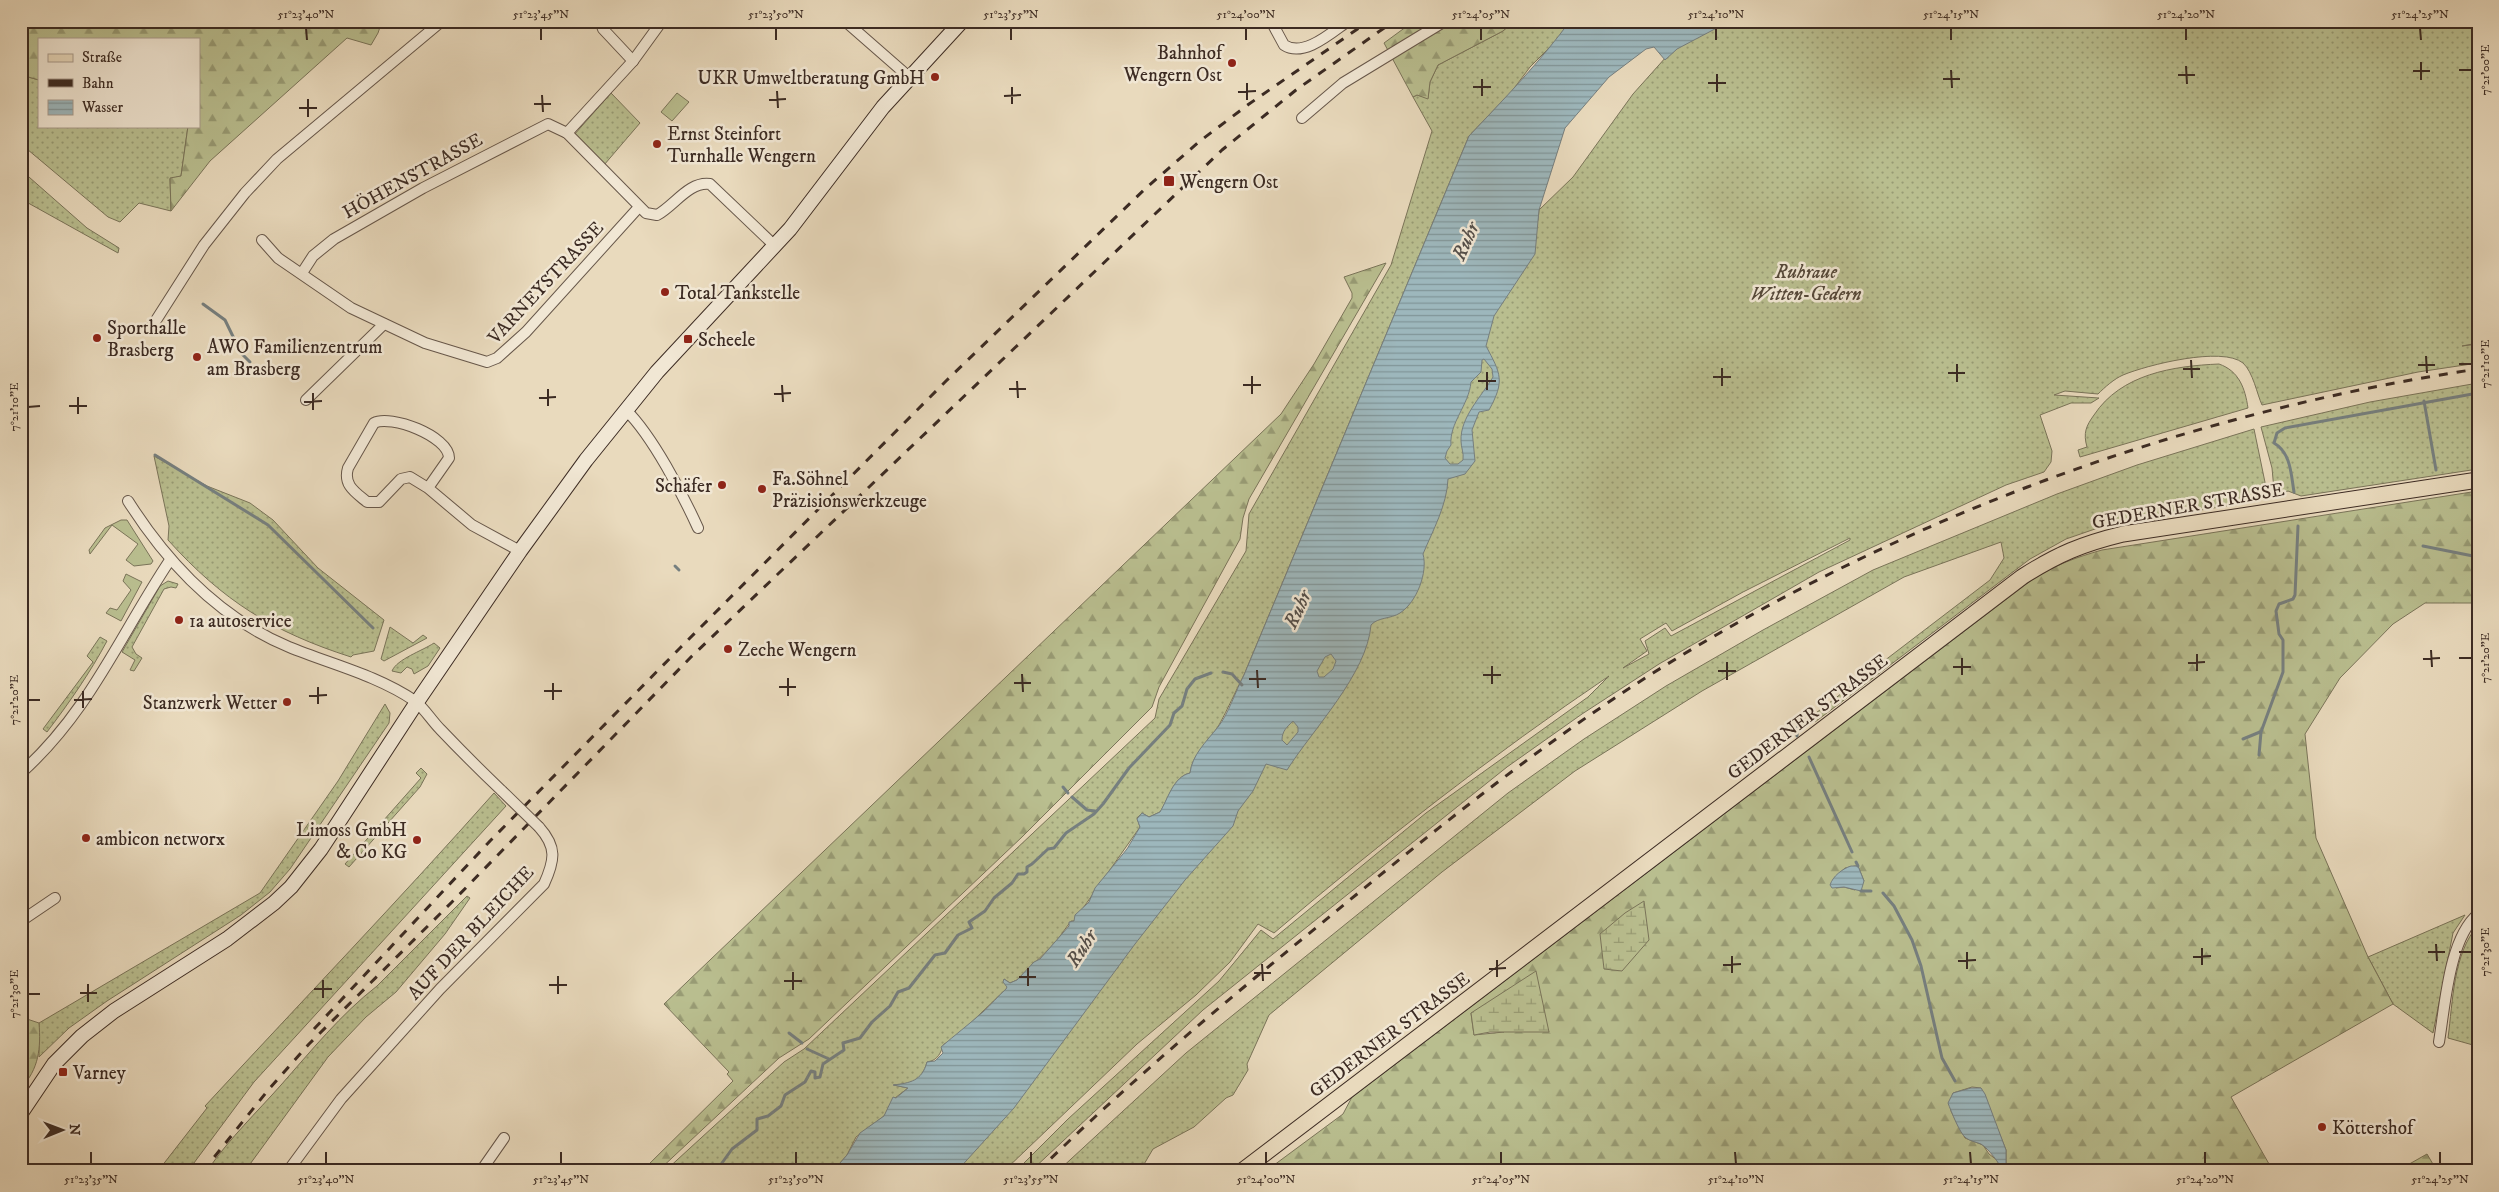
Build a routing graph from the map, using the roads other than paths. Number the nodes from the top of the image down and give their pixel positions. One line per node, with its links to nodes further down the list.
1 (442, 21): 18 (street)
2 (600, 21): 9 (street)
3 (662, 21): 9 (street)
4 (845, 21): 10 (street)
5 (962, 21): 10 (main road)
6 (1271, 21): 7 (street)
7 (1348, 21)
8 (1445, 21): 11 (street)
9 (633, 61): 12 (street)
10 (909, 77): 15 (main road)
11 (1302, 118)
12 (567, 133): 13 (street); 16 (street, HÖHENSTRASSE)
13 (639, 207): 15 (street); 17 (street, VARNEYSTRASSE)
14 (262, 240): 16 (street, VARNEYSTRASSE)
15 (775, 246): 20 (main road)
16 (302, 273): 17 (street, VARNEYSTRASSE)
17 (384, 324): 19 (street)
18 (153, 325)
19 (306, 400)
20 (626, 410): 24 (street); 25 (main road)
21 (2478, 480): 37 (main road, GEDERNER STRASSE)
22 (428, 488): 22 (street); 25 (street)
23 (128, 501): 26 (street)
24 (698, 528)
25 (520, 550): 27 (main road)
26 (170, 560): 27 (street); 28 (street)
27 (416, 702): 33 (main road); 35 (street, AUF DER BLEICHE, bridge)
28 (22, 771)
29 (55, 898): 31 (street)
30 (2478, 914): 32 (street)
31 (21, 921)
32 (2439, 1042)
33 (21, 1114)
34 (504, 1138): 36 (street)
35 (292, 1169)
36 (481, 1171)
37 (1242, 1171)

